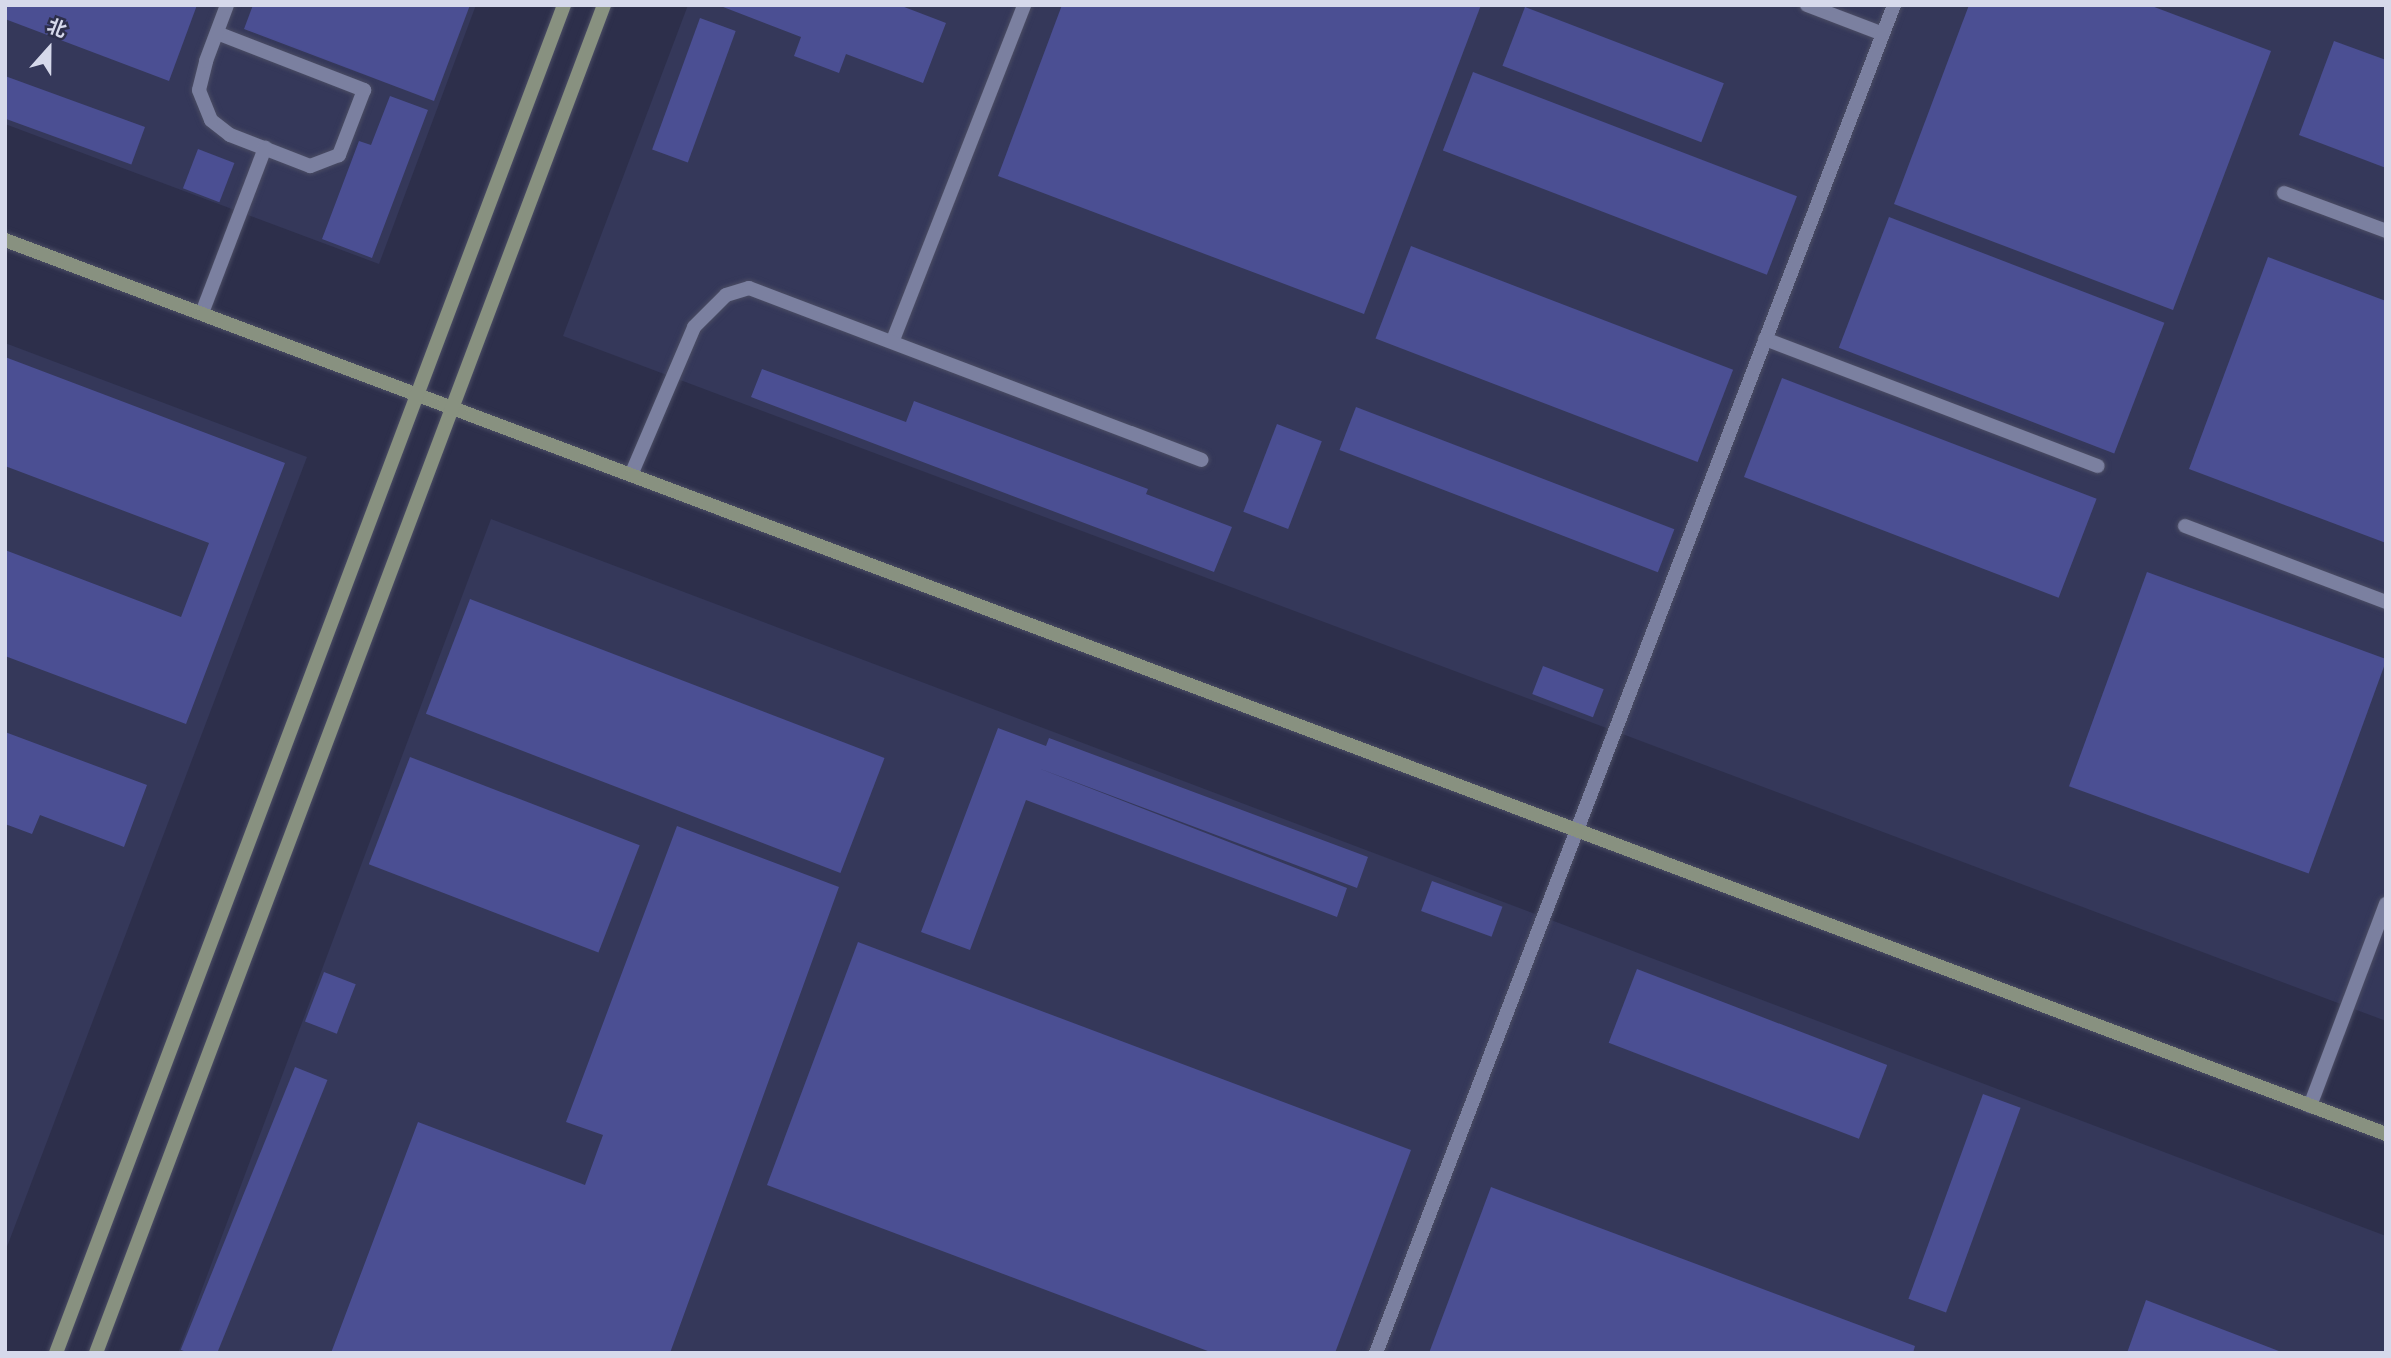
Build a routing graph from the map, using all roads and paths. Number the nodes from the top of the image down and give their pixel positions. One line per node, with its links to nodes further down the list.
1 (227, 5): 7 (lane)
2 (564, 5): 16 (street)
3 (604, 5): 17 (street)
4 (1024, 5): 15 (lane)
5 (1807, 5): 8 (lane)
6 (1894, 5): 8 (lane)
7 (217, 33): 9 (lane); 9 (lane)
8 (1883, 34): 14 (lane)
9 (265, 148): 13 (lane)
10 (2284, 193): 11 (lane)
11 (2386, 231)
12 (5, 240): 13 (street)
13 (202, 313): 16 (street)
14 (1765, 339): 19 (lane); 23 (lane)
15 (893, 340): 18 (lane); 20 (lane)
16 (417, 395): 17 (street); 27 (street)
17 (453, 408): 20 (street); 28 (street)
18 (1201, 460)
19 (2098, 466)
20 (631, 475): 23 (street)
21 (2185, 526): 22 (lane)
22 (2386, 602)
23 (1576, 830): 25 (street); 29 (lane)
24 (2386, 904): 25 (lane)
25 (2310, 1106): 26 (street)
26 (2386, 1134)
27 (56, 1353)
28 (96, 1353)
29 (1376, 1353)

